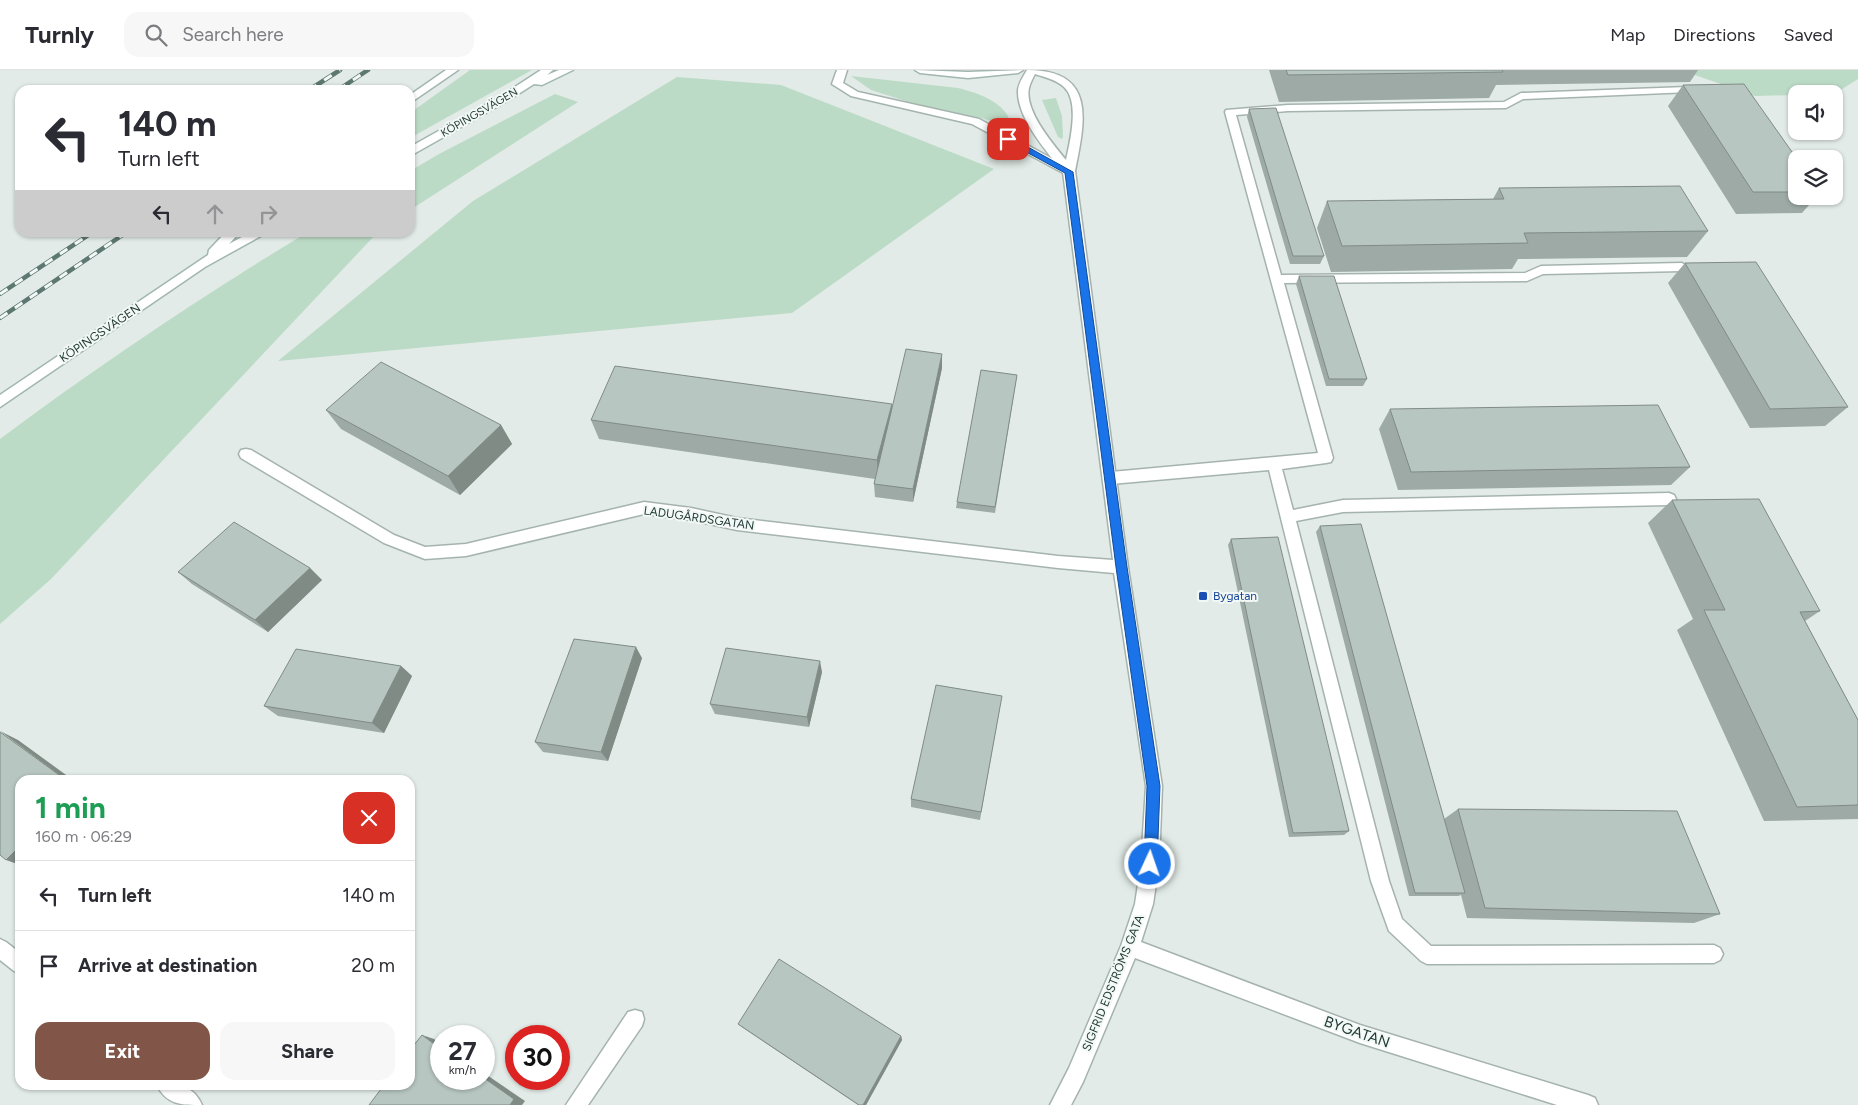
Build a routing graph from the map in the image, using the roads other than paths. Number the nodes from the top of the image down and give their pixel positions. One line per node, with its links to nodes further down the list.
1 (453, 70): 10 (street)
2 (548, 70): 11 (street, KÖPINGSVÄGEN)
3 (568, 70): 11 (street)
4 (842, 70): 13 (street)
5 (920, 70): 6 (street)
6 (1018, 70)
7 (1032, 70): 13 (street)
8 (1036, 70): 13 (street, SIGFRID EDSTRÖMS GATA)
9 (1687, 90): 18 (street)
10 (415, 97)
11 (504, 98): 12 (street, KÖPINGSVÄGEN)
12 (415, 149)
13 (1069, 172): 22 (street, SIGFRID EDSTRÖMS GATA)
14 (229, 237): 16 (street, KÖPINGSVÄGEN)
15 (252, 237): 16 (street, KÖPINGSVÄGEN)
16 (201, 264): 19 (street, KÖPINGSVÄGEN)
17 (1682, 267): 18 (street)
18 (1276, 279): 21 (street)
19 (0, 402)
20 (246, 454): 25 (street, LADUGÅRDSGATAN)
21 (1274, 464): 22 (street); 24 (street)
22 (1110, 478): 25 (street, SIGFRID EDSTRÖMS GATA)
23 (1669, 499): 24 (street)
24 (1288, 517): 28 (street)
25 (1121, 567): 26 (street, SIGFRID EDSTRÖMS GATA)
26 (1130, 947): 32 (street, BYGATAN); 35 (street, SIGFRID EDSTRÖMS GATA)
27 (0, 948): 29 (street)
28 (1714, 954)
29 (15, 961)
30 (635, 1019): 34 (street)
31 (173, 1090): 33 (street)
32 (1567, 1102): 36 (street, BYGATAN)
33 (192, 1105)
34 (576, 1105)
35 (1060, 1105)
36 (1588, 1105)

